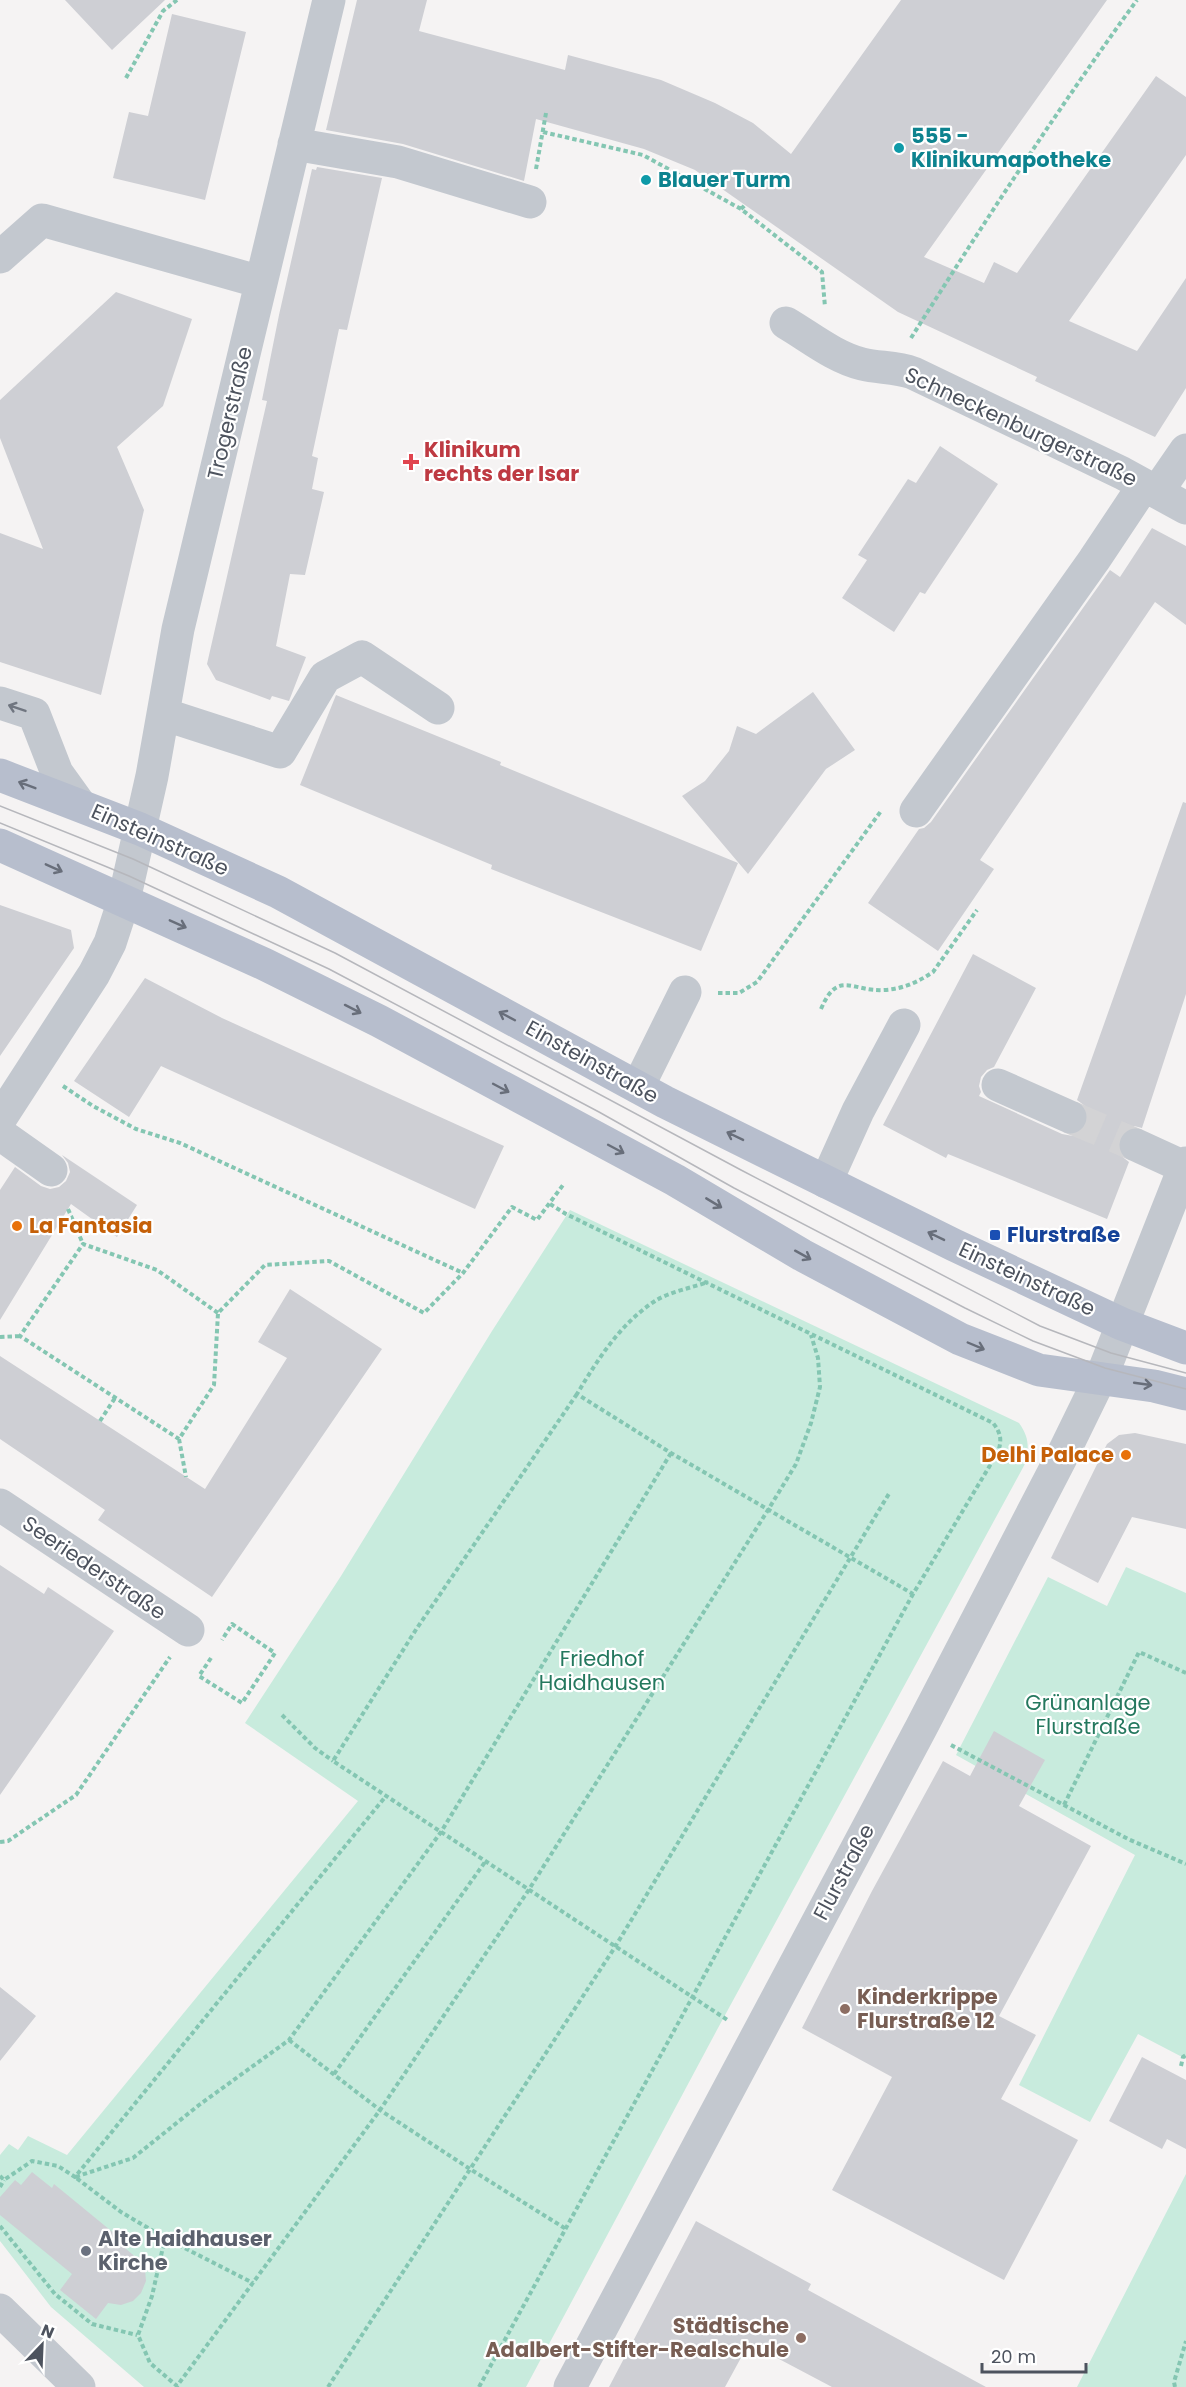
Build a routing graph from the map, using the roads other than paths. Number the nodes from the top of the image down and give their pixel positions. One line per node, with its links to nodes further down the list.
1 (329, 0): 2 (street, Trogerstraße)
2 (294, 144): 3 (street); 5 (street, Trogerstraße)
3 (530, 202)
4 (0, 256): 5 (street)
5 (261, 282): 12 (street, Trogerstraße)
6 (786, 323): 8 (street, Schneckenburgerstraße)
7 (1186, 450): 8 (street, Schneckenburgerstraße)
8 (1150, 488): 9 (street, Schneckenburgerstraße); 15 (street)
9 (1186, 508)
10 (0, 702): 14 (street, one-way to 10)
11 (438, 708): 12 (street)
12 (164, 714): 16 (street, Trogerstraße)
13 (0, 775): 14 (main road, Einsteinstraße, one-way to 13)
14 (80, 805): 16 (main road, Einsteinstraße)
15 (916, 811)
16 (140, 829): 18 (street); 22 (main road, Einsteinstraße, one-way to 16)
17 (0, 845): 18 (main road, Einsteinstraße, one-way to 18)
18 (124, 900): 24 (street); 31 (main road, Einsteinstraße, one-way to 31)
19 (685, 992): 22 (street)
20 (904, 1025): 29 (street)
21 (998, 1085): 23 (street)
22 (638, 1087): 29 (main road, Einsteinstraße, one-way to 22)
23 (1070, 1117)
24 (0, 1119)
25 (0, 1134): 28 (street)
26 (1136, 1145): 27 (street)
27 (1185, 1165): 31 (street, Flurstraße)
28 (51, 1170)
29 (826, 1182): 31 (main road, Einsteinstraße, one-way to 29)
30 (1186, 1348): 31 (main road, Einsteinstraße)
31 (1111, 1352): 32 (main road, Einsteinstraße, one-way to 32); 37 (street, Flurstraße)
32 (1186, 1394)
33 (0, 1506): 34 (street, Seeriederstraße)
34 (188, 1630)
35 (0, 2310): 36 (street)
36 (79, 2387)
37 (570, 2387)

